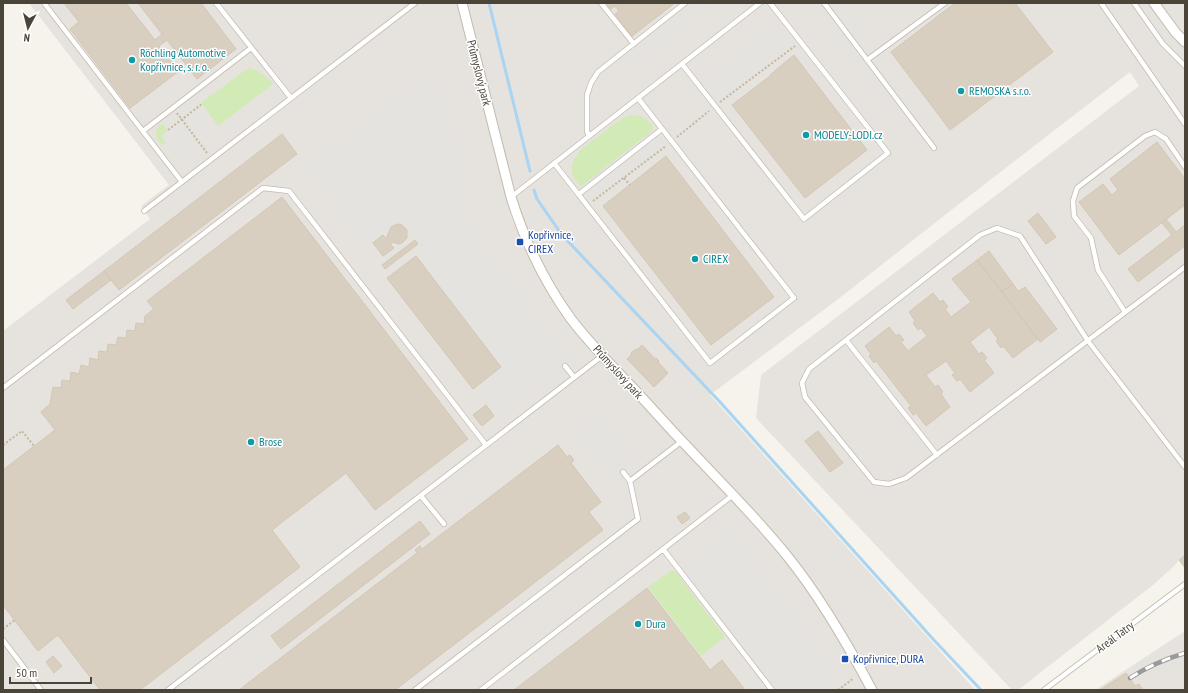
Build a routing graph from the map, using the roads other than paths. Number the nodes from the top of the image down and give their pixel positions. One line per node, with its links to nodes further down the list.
1 (44, 3): 24 (lane)
2 (216, 3): 16 (lane)
3 (415, 3): 20 (lane)
4 (462, 3): 31 (street, Průmyslový park)
5 (601, 3): 15 (lane)
6 (685, 3): 15 (lane)
7 (760, 3): 18 (lane)
8 (770, 3): 18 (lane)
9 (824, 3): 17 (lane)
10 (945, 3): 17 (lane)
11 (1101, 3): 22 (lane)
12 (1134, 3): 19 (lane)
13 (1154, 3): 14 (street)
14 (1185, 42)
15 (634, 44): 25 (lane)
16 (251, 48): 20 (lane); 24 (lane)
17 (867, 60): 26 (lane)
18 (682, 64): 21 (lane)
19 (1185, 66)
20 (291, 98): 29 (lane)
21 (638, 98): 23 (lane); 25 (lane)
22 (1185, 124)
23 (662, 129): 30 (lane); 30 (lane)
24 (143, 131): 29 (lane)
25 (589, 136): 27 (lane)
26 (934, 148)
27 (554, 163): 30 (lane); 31 (lane)
28 (1185, 167): 34 (lane)
29 (182, 182): 32 (lane)
30 (579, 194)
31 (511, 197): 37 (street, Průmyslový park)
32 (144, 211)
33 (1185, 267): 34 (lane)
34 (1125, 312): 36 (lane)
35 (846, 340): 36 (lane); 43 (lane); 43 (lane)
36 (1088, 341): 43 (lane); 44 (lane)
37 (602, 356): 39 (lane); 41 (street, Průmyslový park)
38 (565, 366): 39 (lane)
39 (574, 377): 42 (lane)
40 (3, 388): 42 (lane)
41 (682, 441): 46 (lane); 47 (street, Průmyslový park)
42 (486, 445): 48 (lane)
43 (937, 455)
44 (1185, 467)
45 (623, 472): 46 (lane)
46 (630, 481): 55 (lane)
47 (733, 495): 50 (lane); 58 (street, Průmyslový park)
48 (420, 496): 49 (lane); 54 (lane)
49 (444, 524)
50 (663, 549): 56 (lane); 57 (lane)
51 (1185, 584): 59 (lane, Areál Tatry)
52 (3, 640): 53 (lane)
53 (42, 690)
54 (168, 690)
55 (415, 690)
56 (481, 690)
57 (772, 690)
58 (872, 690)
59 (1044, 690)

